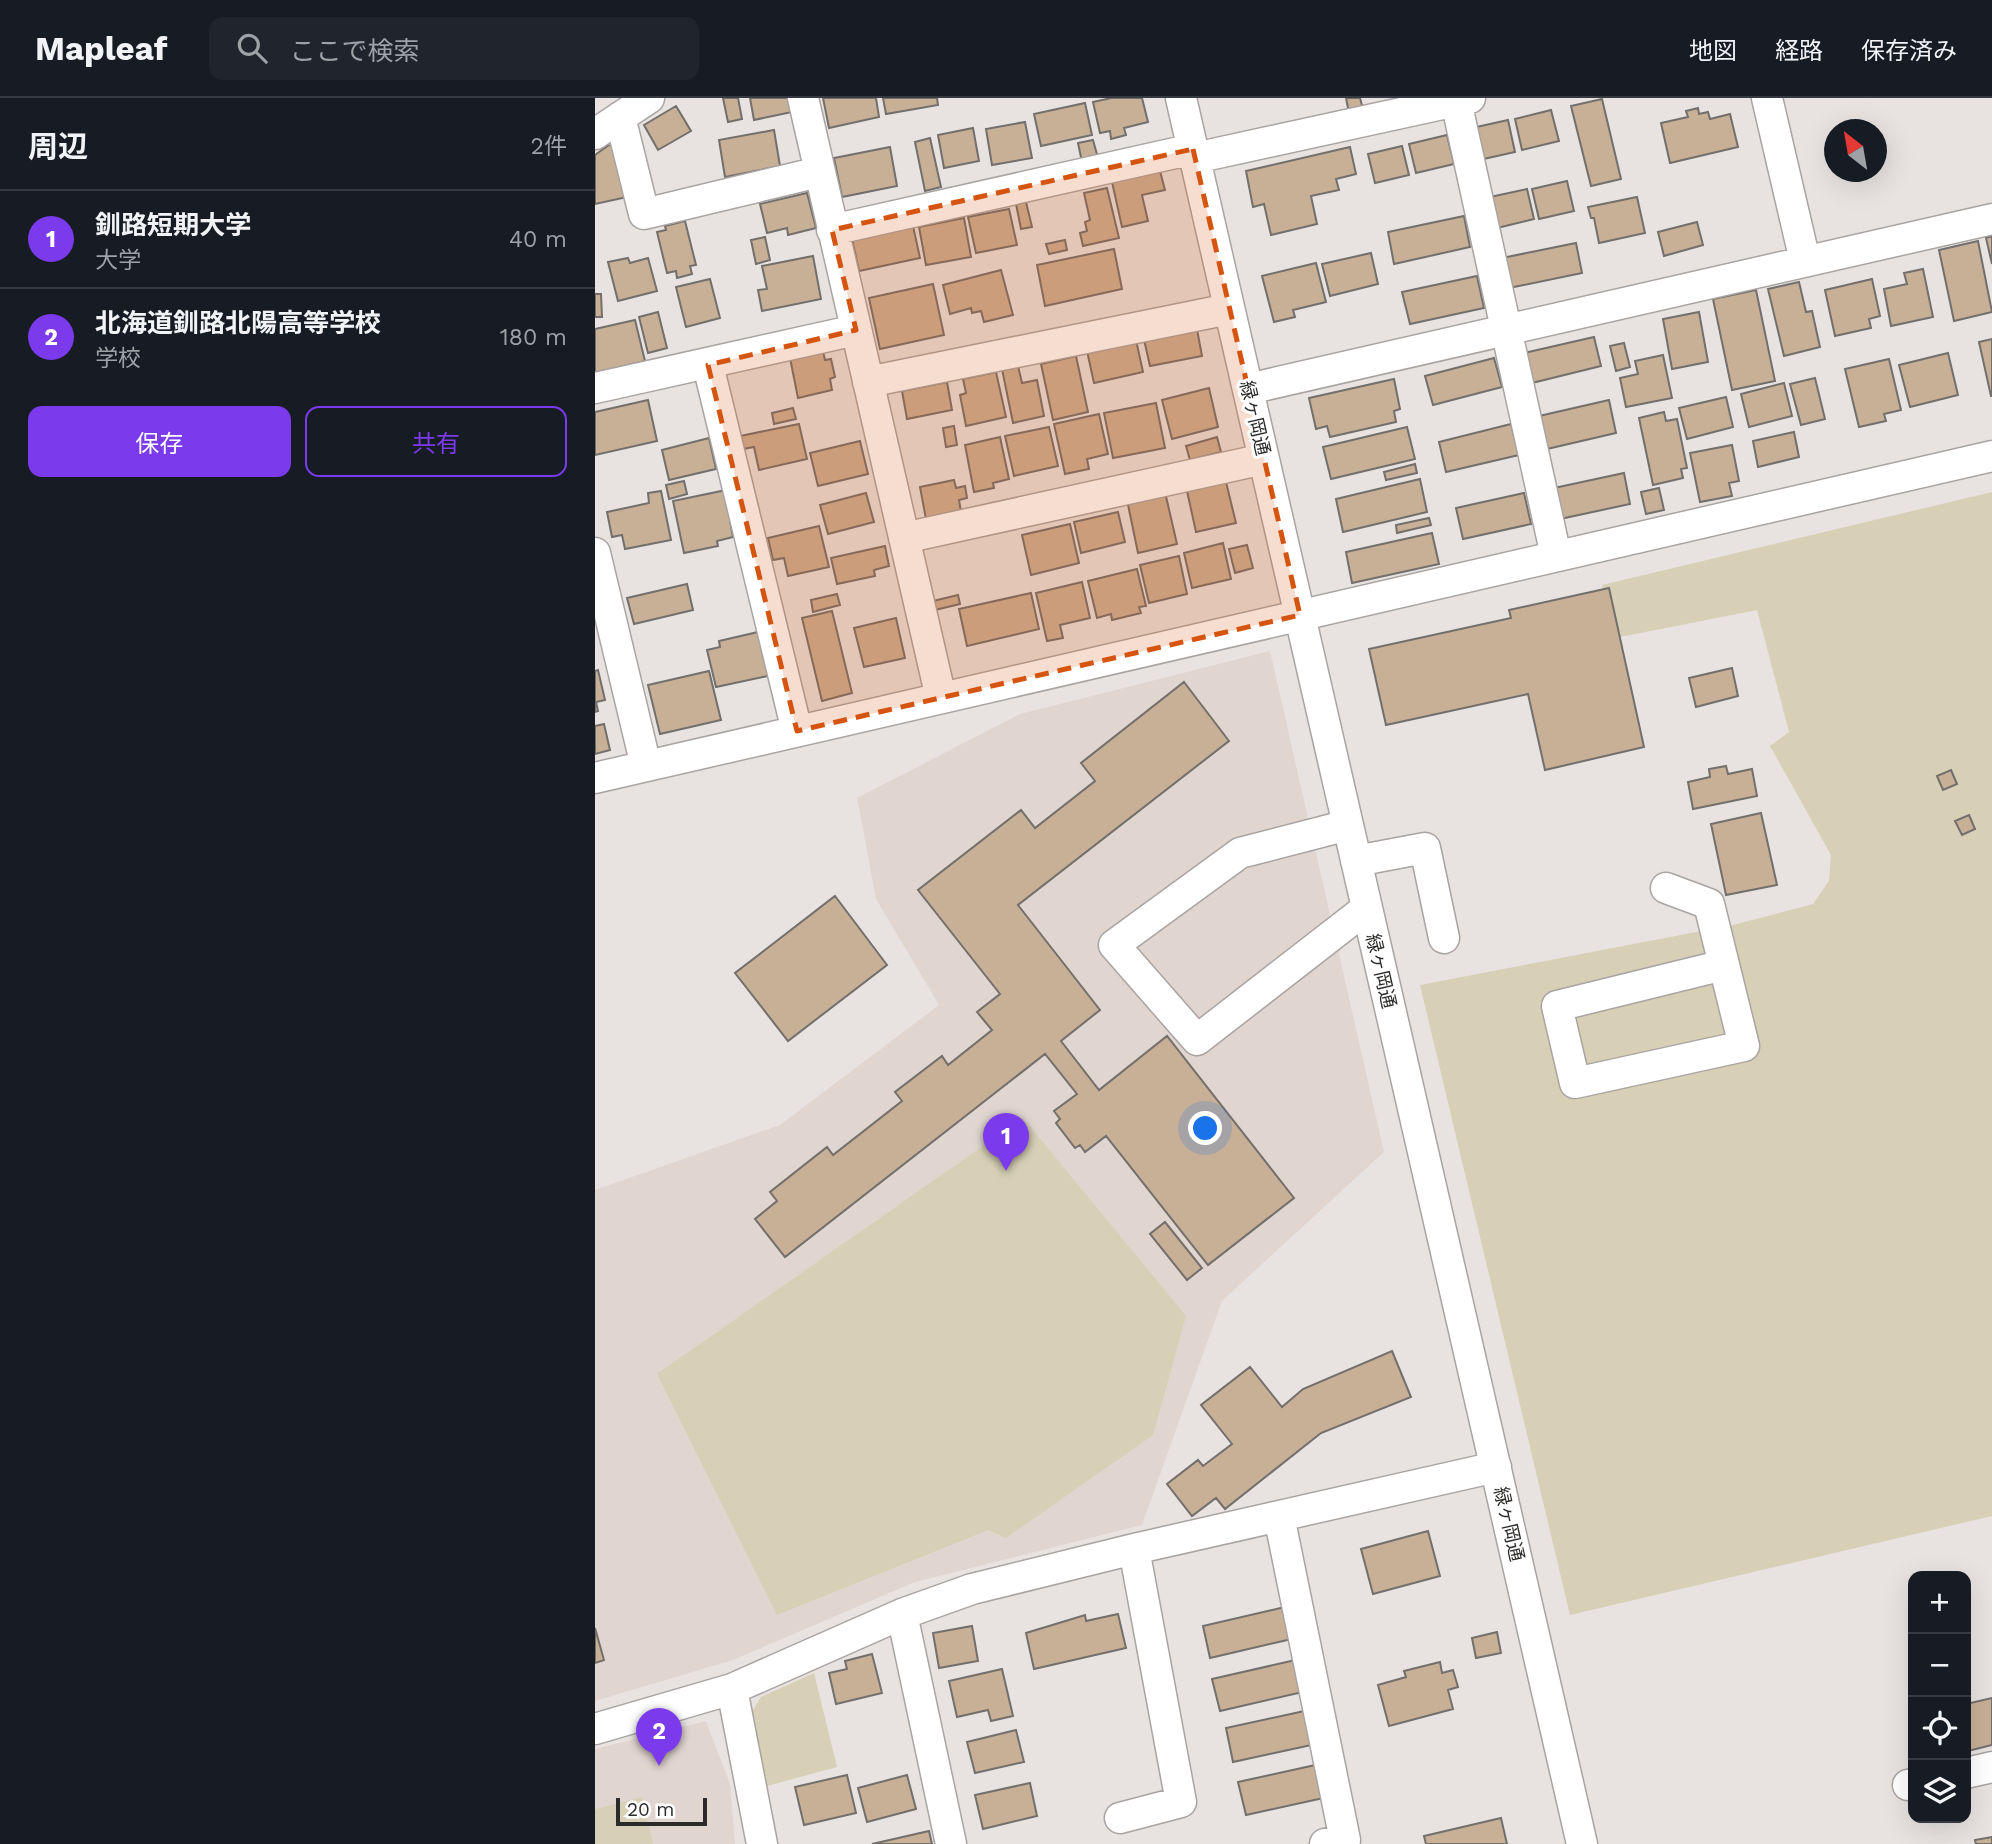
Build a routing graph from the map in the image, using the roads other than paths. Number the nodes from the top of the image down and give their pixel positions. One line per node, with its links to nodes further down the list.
1 (649, 98): 6 (street)
2 (803, 98): 9 (street)
3 (1181, 98): 8 (street, 緑ヶ岡通)
4 (1767, 98): 12 (street)
5 (1463, 99): 8 (street); 15 (street)
6 (619, 117): 7 (street); 9 (street)
7 (595, 134)
8 (1194, 153): 11 (street); 13 (street, 緑ヶ岡通)
9 (818, 172): 11 (street)
10 (1992, 219): 12 (street)
11 (832, 230): 14 (street)
12 (1805, 261): 15 (street)
13 (1229, 309): 17 (street); 19 (street, 緑ヶ岡通)
14 (856, 330): 16 (street); 17 (street)
15 (1504, 330): 19 (street); 24 (street)
16 (708, 365): 18 (street); 27 (street)
17 (868, 382): 22 (street)
18 (595, 388)
19 (1248, 389): 21 (street, 緑ヶ岡通)
20 (1992, 456): 24 (street)
21 (1264, 459): 22 (street); 25 (street, 緑ヶ岡通)
22 (904, 538): 26 (street)
23 (595, 553): 28 (street)
24 (1556, 556): 25 (street)
25 (1300, 615): 26 (street); 30 (street, 緑ヶ岡通)
26 (941, 698): 27 (street)
27 (797, 731): 28 (street)
28 (646, 766): 29 (street)
29 (595, 778)
30 (1348, 825): 31 (street, 緑ヶ岡通); 33 (street)
31 (1356, 861): 33 (street, 緑ヶ岡通); 34 (street)
32 (1666, 888): 35 (street)
33 (1367, 908): 36 (street, 緑ヶ岡通)
34 (1444, 939)
35 (1724, 965): 35 (street)
36 (1496, 1467): 37 (street); 48 (street, 緑ヶ岡通)
37 (1279, 1516): 38 (street); 47 (street)
38 (1134, 1549): 39 (street); 44 (street)
39 (902, 1614): 40 (street); 46 (street)
40 (732, 1689): 41 (street); 45 (street)
41 (595, 1730)
42 (1992, 1768): 43 (street)
43 (1971, 1772)
44 (1120, 1818)
45 (762, 1844)
46 (951, 1844)
47 (1325, 1844)
48 (1582, 1844)

